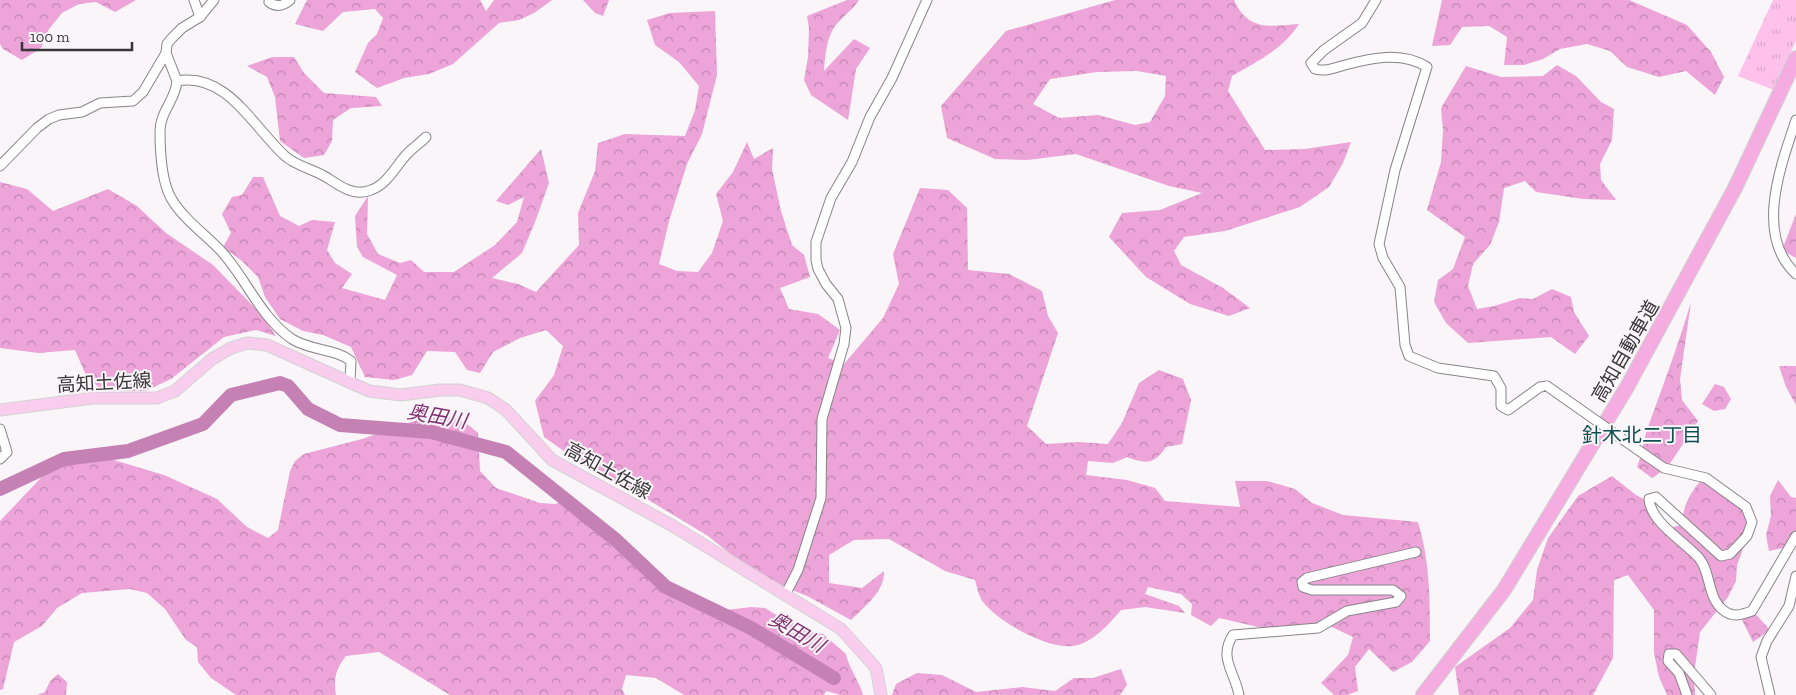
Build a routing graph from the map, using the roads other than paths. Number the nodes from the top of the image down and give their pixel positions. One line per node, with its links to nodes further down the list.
1 (194, 0): 7 (street)
2 (214, 0): 7 (street)
3 (270, 0): 4 (street)
4 (290, 0)
5 (927, 0): 22 (street)
6 (1376, 0): 19 (street, bridge)
7 (200, 17): 8 (street)
8 (166, 53): 10 (street); 13 (street)
9 (1796, 58): 25 (highway, 高知自動車道)
10 (178, 81): 12 (street); 15 (street)
11 (1796, 120): 14 (street)
12 (426, 138)
13 (0, 166)
14 (1796, 274)
15 (350, 381): 16 (main road, 高知土佐線); 22 (main road, 高知土佐線)
16 (0, 410)
17 (0, 430): 18 (street)
18 (0, 459)
19 (1796, 536)
20 (1416, 552): 24 (street)
21 (1796, 576): 28 (street)
22 (785, 595): 23 (main road, 高知土佐線)
23 (881, 695)
24 (1239, 695)
25 (1422, 695)
26 (1688, 695): 27 (street)
27 (1711, 695)
28 (1770, 695)

